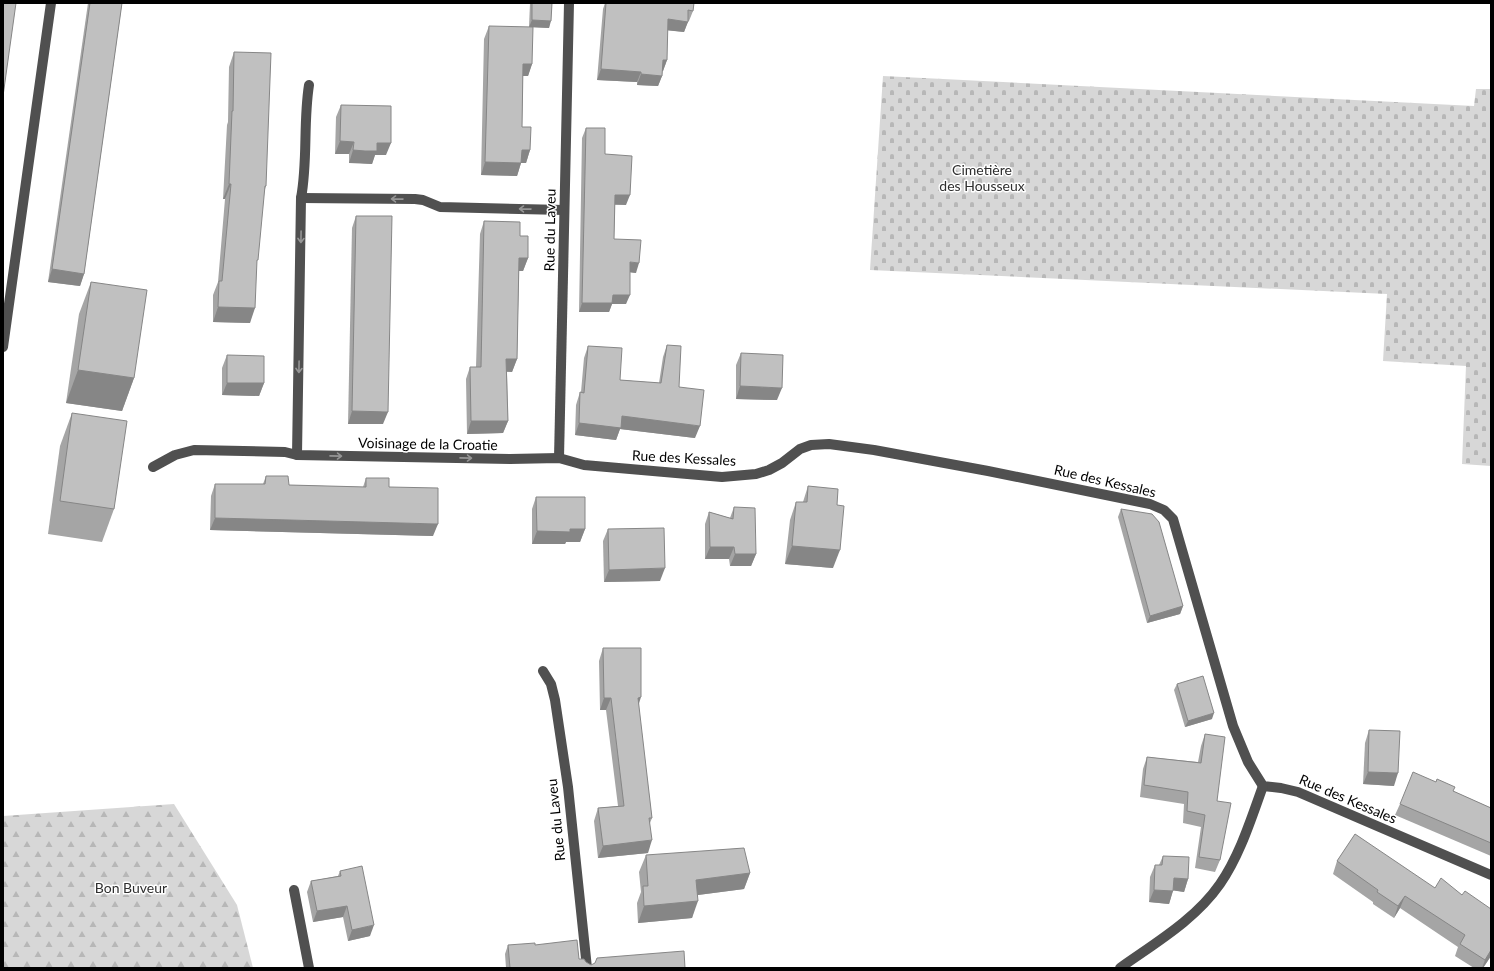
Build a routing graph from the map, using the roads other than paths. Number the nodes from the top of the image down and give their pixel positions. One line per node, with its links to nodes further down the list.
1 (51, 3): 6 (street)
2 (569, 3): 5 (street, Rue du Laveu)
3 (309, 85): 4 (street)
4 (301, 198): 5 (street, one-way to 4); 7 (street, one-way to 7)
5 (564, 210): 8 (street, Rue du Laveu)
6 (3, 347)
7 (297, 455): 8 (street, Voisinage de la Croatie, one-way to 8); 9 (street, Voisinage de la Croatie)
8 (559, 458): 11 (street, Rue des Kessales)
9 (153, 467)
10 (544, 671): 15 (street, Rue du Laveu)
11 (1263, 786): 12 (street, Rue des Kessales); 16 (street)
12 (1491, 875)
13 (294, 890): 14 (street)
14 (309, 968)
15 (587, 968)
16 (1120, 968)

